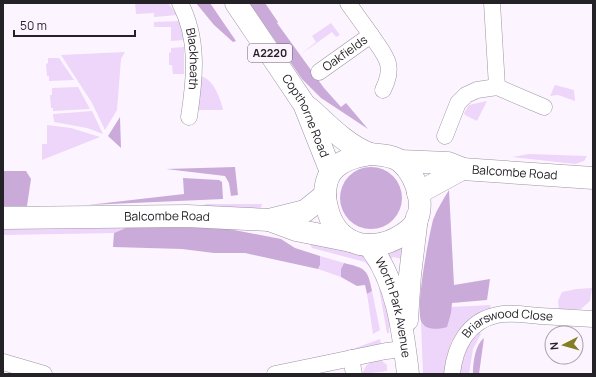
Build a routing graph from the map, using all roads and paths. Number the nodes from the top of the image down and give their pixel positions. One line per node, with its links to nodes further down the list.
1 (180, 3): 11 (street, Blackheath)
2 (236, 3): 9 (main road, Copthorne Road / A2220)
3 (348, 3): 5 (street, Oakfields)
4 (492, 3): 7 (street)
5 (371, 35): 6 (street, Oakfields); 8 (street, Oakfields)
6 (319, 72)
7 (497, 87): 10 (street); 12 (street)
8 (383, 90)
9 (304, 104): 13 (main road); 16 (main road, Copthorne Road / A2220)
10 (544, 107)
11 (189, 117)
12 (444, 136)
13 (370, 154): 14 (main road); 16 (main road)
14 (400, 161): 15 (main road); 18 (main road)
15 (463, 169): 17 (main road, Balcombe Road); 18 (main road, Balcombe Road)
16 (331, 172): 19 (main road)
17 (593, 178)
18 (418, 193): 20 (main road)
19 (325, 195): 22 (main road, Balcombe Road); 23 (main road)
20 (418, 215): 23 (main road); 25 (main road)
21 (3, 218): 22 (main road, Balcombe Road)
22 (270, 220): 23 (main road)
23 (360, 243): 25 (main road, Worth Park Avenue)
24 (593, 319): 32 (street, Briarswood Close)
25 (405, 349): 26 (street); 31 (main road, Worth Park Avenue)
26 (351, 358): 29 (street); 30 (street)
27 (3, 362): 28 (street)
28 (44, 374)
29 (275, 374)
30 (354, 374)
31 (408, 374)
32 (452, 374)

